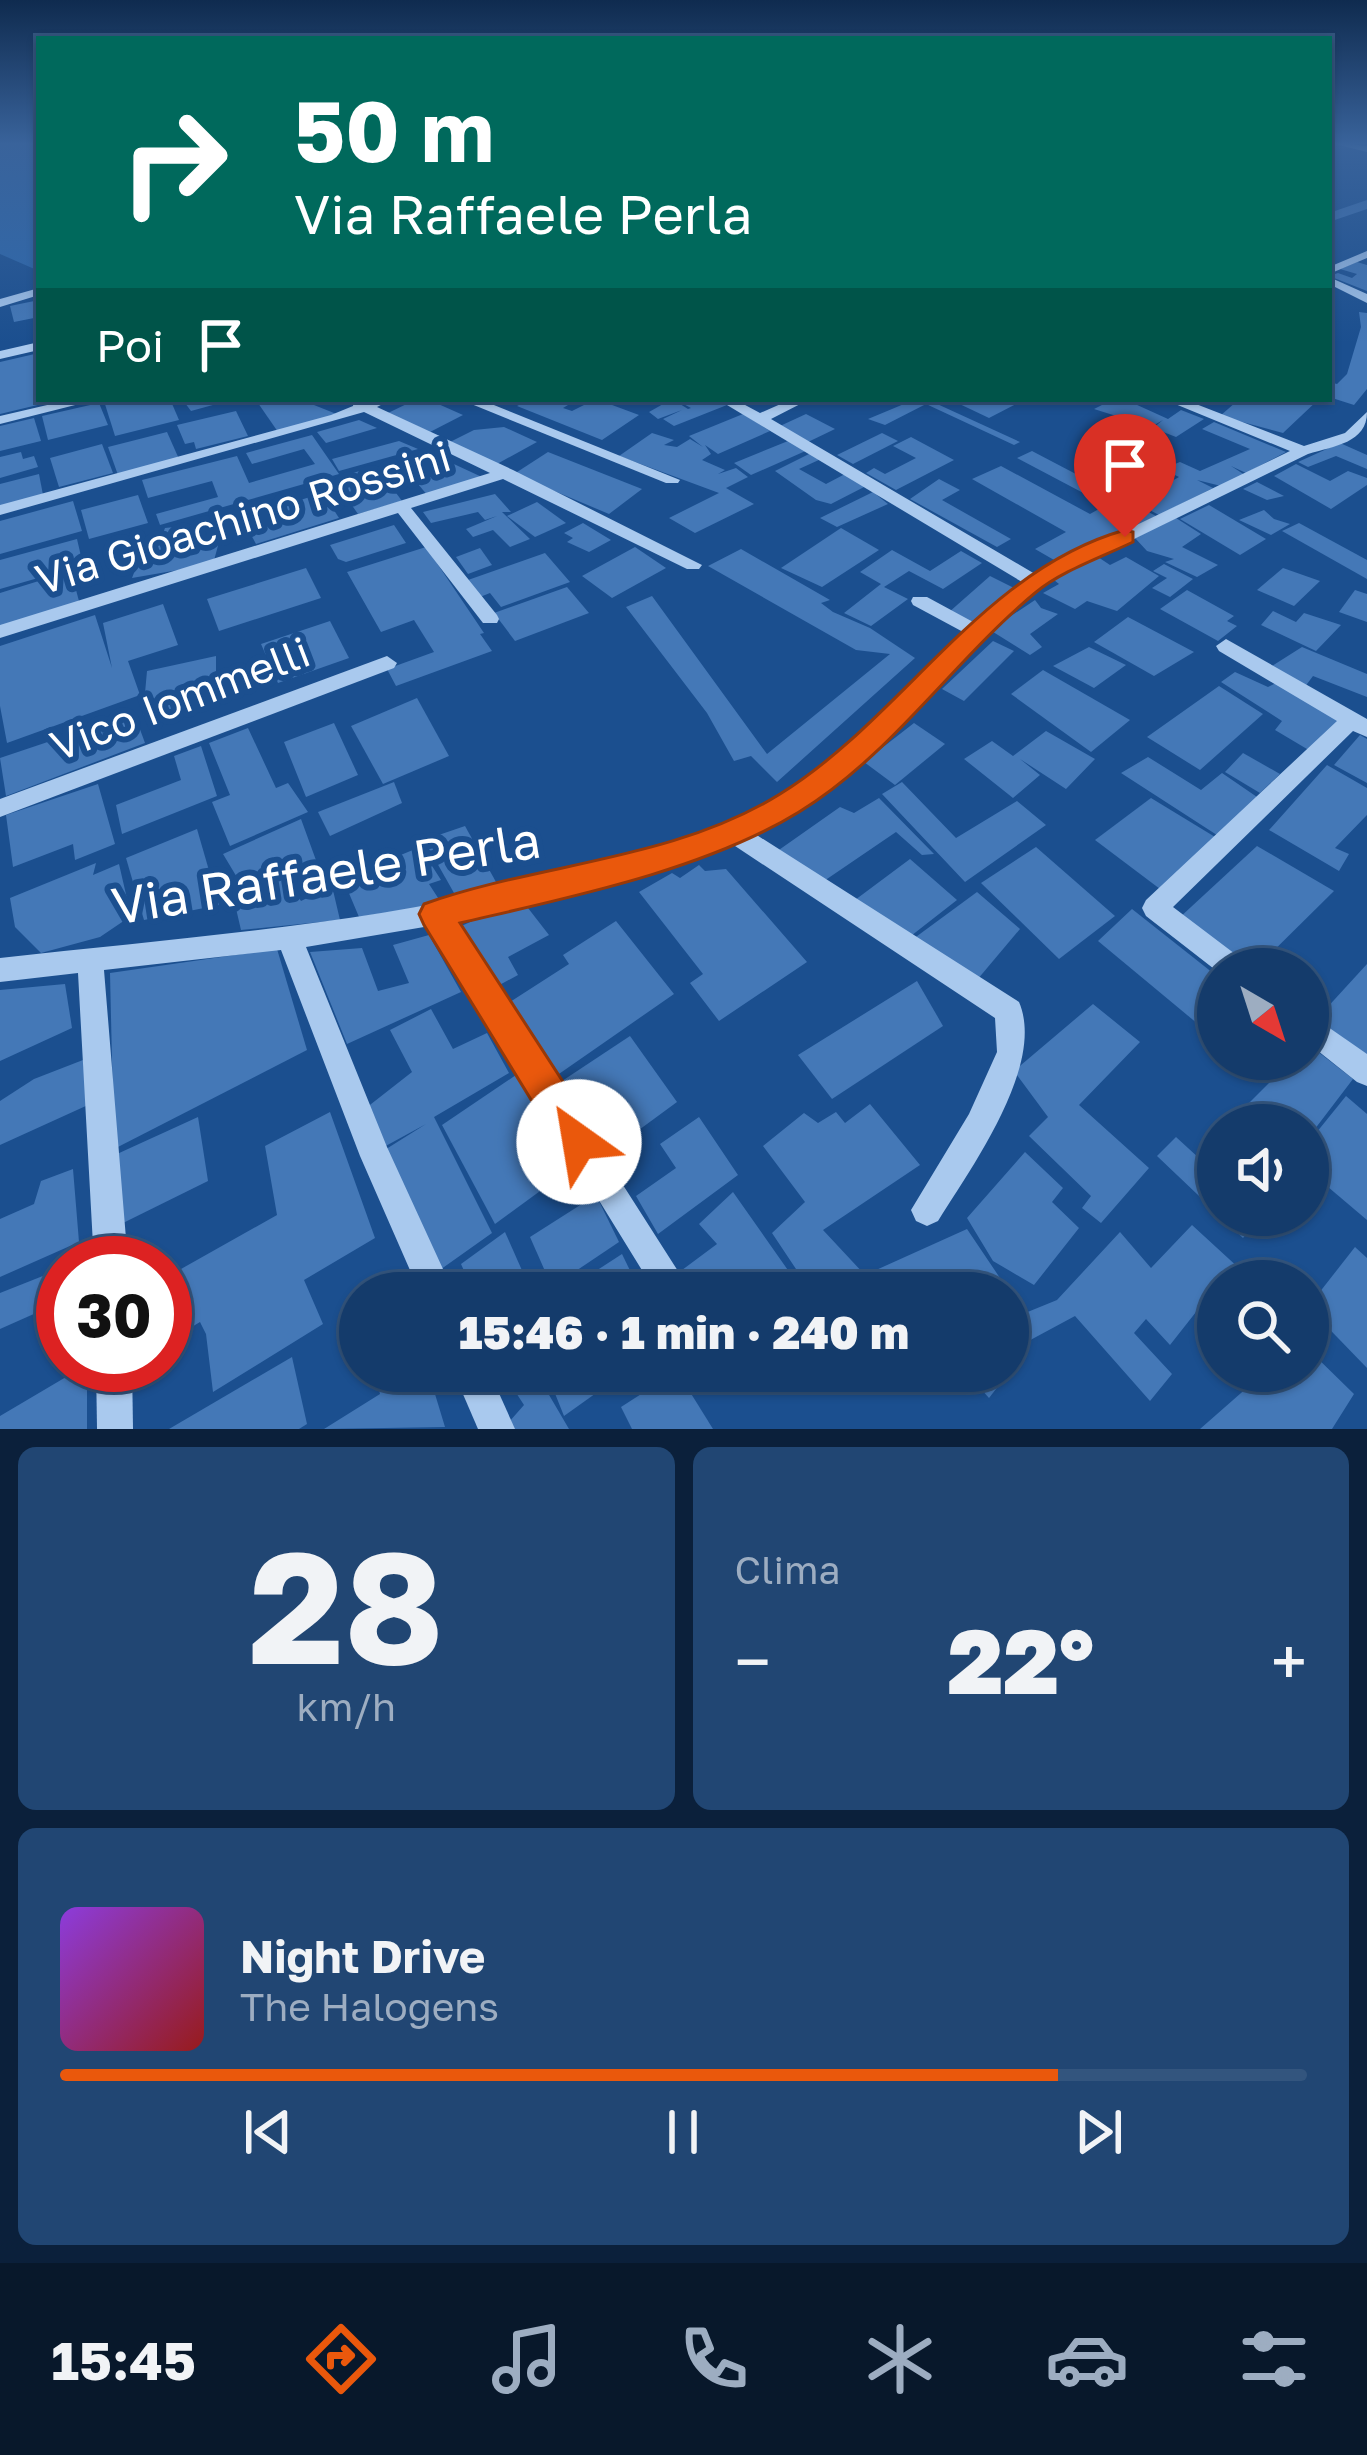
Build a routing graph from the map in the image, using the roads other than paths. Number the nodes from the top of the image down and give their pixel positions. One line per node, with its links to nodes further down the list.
1 (1367, 254): 2 (street)
2 (1332, 274)
3 (1332, 278): 5 (street)
4 (36, 292): 6 (street)
5 (1367, 299)
6 (0, 303)
7 (36, 347): 8 (street)
8 (0, 355)
9 (79, 402): 19 (street)
10 (355, 402): 16 (street)
11 (379, 402): 16 (street)
12 (474, 402): 24 (street)
13 (730, 402): 18 (street)
14 (797, 402): 18 (street)
15 (1178, 402): 22 (street)
16 (368, 407): 23 (street); 26 (street)
17 (1367, 416): 20 (street)
18 (762, 418): 28 (street)
19 (0, 420)
20 (1348, 436): 21 (street); 22 (street, Via Raffaele Perla)
21 (1367, 444)
22 (1303, 452): 28 (street, Via Raffaele Perla)
23 (507, 472): 25 (street, Via Gioachino Rossini); 27 (street)
24 (673, 480)
25 (401, 506): 30 (street); 31 (street, Via Gioachino Rossini)
26 (0, 510)
27 (693, 565)
28 (1034, 581): 32 (street, Via Raffaele Perla)
29 (920, 601): 32 (street)
30 (490, 619)
31 (0, 632)
32 (978, 632): 37 (street, Via Raffaele Perla)
33 (1226, 646): 35 (street)
34 (387, 663): 36 (street, Vico Iommelli)
35 (1359, 724): 40 (street)
36 (0, 808)
37 (732, 832): 38 (street, Via Raffaele Perla); 45 (street)
38 (436, 914): 39 (street, Via Raffaele Perla); 48 (street)
39 (289, 938): 41 (street, Via Raffaele Perla); 47 (street)
40 (1207, 948)
41 (91, 959): 42 (street, Via Raffaele Perla); 46 (street)
42 (0, 970)
43 (1329, 1043): 44 (street)
44 (1367, 1072)
45 (927, 1210)
46 (109, 1236)
47 (427, 1272)
48 (662, 1272)
49 (115, 1392): 51 (street)
50 (480, 1392): 52 (street)
51 (116, 1429)
52 (497, 1429)

